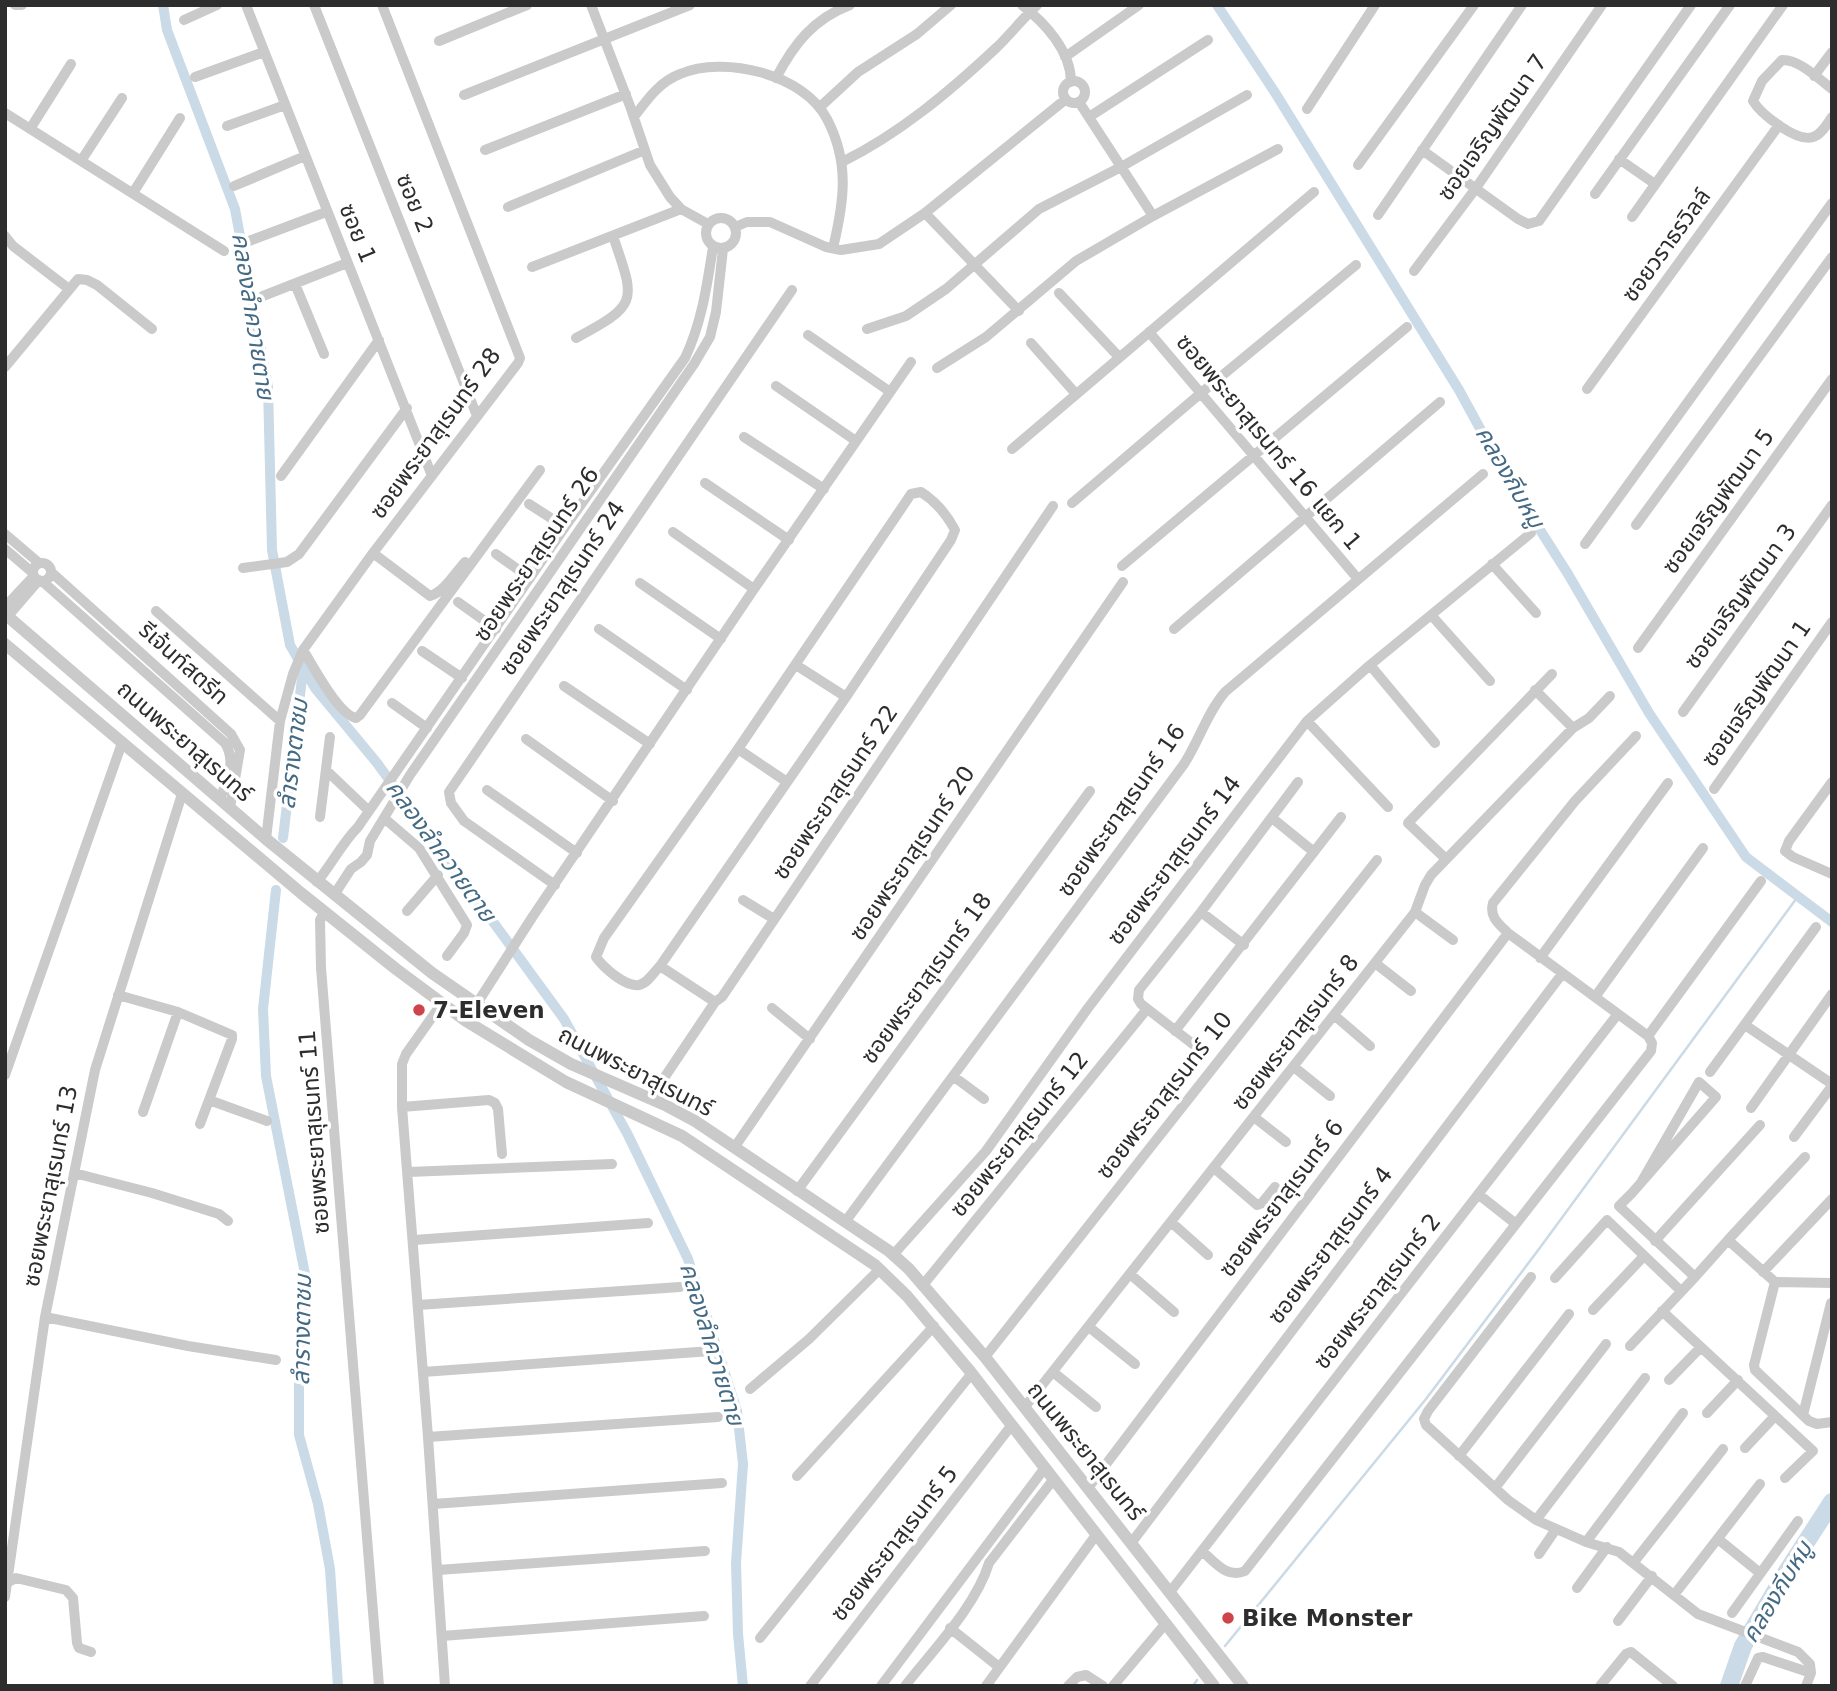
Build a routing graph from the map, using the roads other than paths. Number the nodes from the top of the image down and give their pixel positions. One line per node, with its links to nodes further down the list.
1 (15, 5): 2 (street)
2 (22, 5)
3 (217, 5): 21 (street)
4 (246, 5): 25 (street, ซอย 1)
5 (314, 5): 116 (street, ซอย 2)
6 (382, 5): 116 (street, ซอยพระยาสุเรนทร์ 28)
7 (527, 5): 24 (street)
8 (590, 5): 22 (street)
9 (690, 5): 22 (street)
10 (850, 5): 31 (street)
11 (951, 5): 41 (street)
12 (1139, 5): 27 (street)
13 (1375, 5): 42 (street)
14 (1474, 5): 59 (street)
15 (1522, 5): 54 (street)
16 (1602, 5): 63 (street, ซอยเจริญพัฒนา 7)
17 (1691, 5): 63 (street)
18 (1730, 5): 56 (street)
19 (1783, 5): 61 (street)
20 (1030, 7): 27 (street); 58 (street)
21 (184, 20)
22 (605, 39): 34 (street); 35 (street)
23 (1208, 40): 45 (street)
24 (439, 41)
25 (264, 52): 30 (street); 40 (street, ซอย 1)
26 (1832, 52): 29 (street)
27 (1065, 57): 32 (street)
28 (71, 64): 50 (street)
29 (1814, 76): 33 (street); 48 (street)
30 (195, 77)
31 (776, 78): 41 (street); 44 (street)
32 (1072, 82): 38 (street); 39 (street)
33 (1832, 89)
34 (626, 94): 44 (street); 52 (street)
35 (464, 95)
36 (1247, 95): 60 (street)
37 (122, 99): 57 (street)
38 (1066, 99): 39 (street); 71 (street)
39 (1079, 102): 45 (street)
40 (285, 105): 49 (street); 55 (street, ซอย 1)
41 (820, 107): 58 (street)
42 (1307, 109)
43 (5, 113): 50 (street)
44 (634, 117): 53 (street)
45 (1089, 117): 60 (street)
46 (1832, 117): 48 (street)
47 (180, 118): 65 (street)
48 (1779, 125): 110 (street, ซอยวราธรวิลล์)
49 (227, 127)
50 (30, 129): 57 (street)
51 (1278, 149): 73 (street)
52 (485, 150)
53 (645, 150): 68 (street); 69 (street)
54 (1422, 150): 63 (street); 72 (street)
55 (304, 156): 62 (street); 70 (street, ซอย 1)
56 (1619, 159): 61 (street); 66 (street)
57 (81, 161): 65 (street)
58 (842, 162): 81 (street)
59 (1358, 165)
60 (1121, 167): 73 (street); 85 (street)
61 (1655, 184): 74 (street)
62 (234, 186)
63 (1476, 188): 88 (street, ซอยเจริญพัฒนา 7)
64 (1314, 192): 98 (street)
65 (133, 193): 82 (street)
66 (1595, 194)
67 (1832, 204): 139 (street)
68 (508, 207)
69 (681, 209): 75 (street); 78 (street)
70 (326, 212): 79 (street); 84 (street, ซอย 1)
71 (925, 213): 81 (street); 85 (street)
72 (1378, 215)
73 (1153, 216): 94 (street)
74 (1632, 217)
75 (708, 224): 76 (street); 80 (street, ซอยพระยาสุเรนทร์ 26)
76 (735, 228): 80 (street, ซอยพระยาสุเรนทร์ 26); 81 (street)
77 (5, 236): 90 (street)
78 (613, 236): 87 (street); 100 (street)
79 (249, 241)
80 (718, 248): 131 (street, ซอยพระยาสุเรนทร์ 26)
81 (833, 248)
82 (224, 251)
83 (1832, 257): 133 (street)
84 (347, 263): 89 (street); 101 (street, ซอย 1)
85 (974, 265): 94 (street); 97 (street)
86 (1356, 265): 112 (street)
87 (532, 267)
88 (1414, 271)
89 (295, 284): 93 (street); 103 (street)
90 (69, 289): 96 (street); 106 (street)
91 (792, 290): 223 (street, ซอยพระยาสุเรนทร์ 24)
92 (1059, 293): 104 (street)
93 (263, 296)
94 (1019, 311): 107 (street)
95 (1407, 327): 120 (street)
96 (152, 329)
97 (867, 329)
98 (1149, 332): 104 (street); 112 (street, ซอยพระยาสุเรนทร์ 16 แยก 1)
99 (808, 335): 111 (street)
100 (576, 338)
101 (379, 340): 115 (street, ซอย 1); 123 (street)
102 (1031, 343): 113 (street)
103 (324, 354)
104 (1119, 358): 113 (street)
105 (911, 362): 111 (street)
106 (5, 367)
107 (937, 368)
108 (1832, 379): 164 (street, ซอยเจริญพัฒนา 5)
109 (776, 386): 118 (street)
110 (1587, 389)
111 (889, 391): 118 (street)
112 (1201, 393): 120 (street, ซอยพระยาสุเรนทร์ 16 แยก 1); 128 (street)
113 (1076, 394): 119 (street)
114 (1440, 402): 132 (street)
115 (408, 408): 124 (street, ซอย 1); 146 (street)
116 (477, 416): 124 (street, ซอยพระยาสุเรนทร์ 28)
117 (744, 437): 126 (street)
118 (856, 441): 126 (street)
119 (1012, 449)
120 (1255, 456): 132 (street, ซอยพระยาสุเรนทร์ 16 แยก 1); 145 (street)
121 (540, 470): 166 (street)
122 (1483, 474): 149 (street, ซอยพระยาสุเรนทร์ 16)
123 (281, 476)
124 (432, 476): 141 (street, ซอยพระยาสุเรนทร์ 28)
125 (705, 483): 138 (street)
126 (824, 489): 138 (street)
127 (529, 503): 134 (street)
128 (1072, 503)
129 (1832, 505): 181 (street, ซอยเจริญพัฒนา 3)
130 (1053, 506): 230 (street, ซอยพระยาสุเรนทร์ 22)
131 (585, 509): 134 (street, ซอยพระยาสุเรนทร์ 26); 178 (street, ซอยพระยาสุเรนทร์ 26)
132 (1305, 516): 149 (street, ซอยพระยาสุเรนทร์ 16 แยก 1); 161 (street)
133 (1636, 525)
134 (565, 527): 148 (street, ซอยพระยาสุเรนทร์ 26)
135 (673, 532): 152 (street)
136 (1531, 533): 144 (street, ซอยพระยาสุเรนทร์ 14)
137 (5, 534): 147 (street, รีเจ้นท์สตรีท)
138 (789, 540): 152 (street)
139 (1585, 544)
140 (5, 549): 147 (street, รีเจ้นท์สตรีท)
141 (373, 553): 143 (street); 166 (street, ซอยพระยาสุเรนทร์ 28)
142 (496, 554): 148 (street)
143 (465, 562)
144 (1492, 564): 156 (street); 157 (street, ซอยพระยาสุเรนทร์ 14)
145 (1122, 566)
146 (243, 568)
147 (40, 577): 155 (street); 204 (street, รีเจ้นท์สตรีท)
148 (530, 578): 159 (street, ซอยพระยาสุเรนทร์ 26)
149 (1358, 579): 262 (street, ซอยพระยาสุเรนทร์ 16)
150 (1123, 582): 255 (street, ซอยพระยาสุเรนทร์ 20)
151 (640, 583): 162 (street)
152 (754, 589): 162 (street)
153 (457, 602): 159 (street)
154 (156, 611): 182 (street)
155 (6, 612): 180 (street, ถนนพระยาสุเรนทร์)
156 (1536, 613)
157 (1432, 616): 168 (street, ซอยพระยาสุเรนทร์ 14); 171 (street)
158 (1832, 622): 199 (street, ซอยเจริญพัฒนา 1)
159 (496, 629): 170 (street, ซอยพระยาสุเรนทร์ 26)
160 (599, 629): 173 (street)
161 (1174, 629)
162 (721, 639): 173 (street)
163 (5, 644): 184 (street, ถนนพระยาสุเรนทร์)
164 (1638, 648)
165 (422, 651): 170 (street)
166 (302, 653): 182 (street, ซอยพระยาสุเรนทร์ 28)
167 (796, 665): 177 (street); 177 (street); 193 (street)
168 (1370, 665): 183 (street, ซอยพระยาสุเรนทร์ 14); 190 (street)
169 (1552, 674): 174 (street)
170 (462, 678): 175 (street, ซอยพระยาสุเรนทร์ 26)
171 (1490, 681)
172 (564, 686): 191 (street)
173 (687, 690): 191 (street)
174 (1535, 690): 186 (street); 216 (street)
175 (451, 693): 178 (street); 185 (street, ซอยพระยาสุเรนทร์ 26)
176 (1610, 696): 186 (street, ซอยพระยาสุเรนทร์ 8)
177 (846, 697): 195 (street)
178 (462, 699): 209 (street, ซอยพระยาสุเรนทร์ 26)
179 (392, 703): 185 (street)
180 (112, 705): 184 (street); 204 (street, ถนนพระยาสุเรนทร์)
181 (1683, 712)
182 (280, 721): 211 (street, ซอยพระยาสุเรนทร์ 28)
183 (1307, 721): 205 (street); 297 (street, ซอยพระยาสุเรนทร์ 14)
184 (97, 722): 192 (street, ถนนพระยาสุเรนทร์)
185 (427, 727): 206 (street, ซอยพระยาสุเรนทร์ 26)
186 (1573, 728): 216 (street, ซอยพระยาสุเรนทร์ 8)
187 (1636, 736): 232 (street)
188 (330, 737): 194 (street)
189 (526, 739): 203 (street)
190 (1435, 743)
191 (650, 744): 203 (street)
192 (125, 746): 202 (street, ถนนพระยาสุเรนทร์); 261 (street)
193 (738, 748): 195 (street); 238 (street)
194 (326, 770): 206 (street); 207 (street)
195 (787, 782): 238 (street)
196 (1298, 782): 210 (street)
197 (1832, 782): 219 (street)
198 (1668, 783): 236 (street)
199 (1714, 789)
200 (488, 790): 214 (street)
201 (1090, 790): 286 (street, ซอยพระยาสุเรนทร์ 18)
202 (182, 794): 227 (street, ถนนพระยาสุเรนทร์); 242 (street, ซอยพระยาสุเรนทร์ 13)
203 (613, 801): 214 (street)
204 (225, 804): 211 (street, ถนนพระยาสุเรนทร์)
205 (1388, 807)
206 (369, 811): 215 (street, ซอยพระยาสุเรนทร์ 26)
207 (320, 817)
208 (1341, 817): 213 (street)
209 (383, 818): 218 (street, ซอยพระยาสุเรนทร์ 26); 220 (street)
210 (1272, 818): 213 (street); 228 (street)
211 (266, 839): 222 (street, ถนนพระยาสุเรนทร์)
212 (1703, 848): 243 (street)
213 (1314, 852): 234 (street)
214 (577, 853): 223 (street)
215 (336, 858): 218 (street); 222 (street, ซอยพระยาสุเรนทร์ 26)
216 (1446, 859): 229 (street, ซอยพระยาสุเรนทร์ 8)
217 (1377, 860): 324 (street, ซอยพระยาสุเรนทร์ 10)
218 (351, 869): 224 (street, ซอยพระยาสุเรนทร์ 26)
219 (1832, 874)
220 (438, 875): 226 (street); 235 (street)
221 (1761, 881): 254 (street)
222 (317, 882): 224 (street, ถนนพระยาสุเรนทร์)
223 (555, 885): 246 (street)
224 (334, 895): 246 (street, ถนนพระยาสุเรนทร์)
225 (743, 900): 230 (street)
226 (407, 911)
227 (325, 912): 245 (street, ถนนพระยาสุเรนทร์); 386 (street, ซอยพระยาสุเรนทร์ 11)
228 (1201, 912): 234 (street); 248 (street)
229 (1415, 912): 233 (street); 237 (street, ซอยพระยาสุเรนทร์ 8)
230 (775, 919): 244 (street, ซอยพระยาสุเรนทร์ 22)
231 (1816, 927): 252 (street)
232 (1508, 933): 236 (street); 353 (street, ซอยพระยาสุเรนทร์ 6)
233 (1453, 940)
234 (1244, 945): 253 (street)
235 (447, 956)
236 (1540, 958): 239 (street)
237 (1375, 963): 240 (street); 250 (street, ซอยพระยาสุเรนทร์ 8)
238 (660, 966): 244 (street)
239 (1562, 974): 243 (street); 361 (street, ซอยพระยาสุเรนทร์ 4)
240 (1411, 991)
241 (1832, 994): 258 (street)
242 (118, 995): 249 (street); 283 (street, ซอยพระยาสุเรนทร์ 13)
243 (1595, 997): 251 (street)
244 (715, 1002): 265 (street, ซอยพระยาสุเรนทร์ 22)
245 (442, 1003): 268 (street); 300 (street, ถนนพระยาสุเรนทร์)
246 (476, 1005): 265 (street, ถนนพระยาสุเรนทร์)
247 (772, 1007): 255 (street)
248 (1147, 1009): 253 (street); 308 (street, ซอยพระยาสุเรนทร์ 12)
249 (178, 1012): 267 (street); 270 (street)
250 (1334, 1015): 256 (street); 259 (street, ซอยพระยาสุเรนทร์ 8)
251 (1617, 1015): 254 (street); 287 (street, ซอยพระยาสุเรนทร์ 2)
252 (1745, 1025): 258 (street); 260 (street)
253 (1175, 1031): 257 (street)
254 (1648, 1036): 293 (street)
255 (810, 1039): 277 (street, ซอยพระยาสุเรนทร์ 20)
256 (1370, 1046)
257 (1198, 1048)
258 (1789, 1055): 263 (street); 269 (street)
259 (1294, 1067): 264 (street); 271 (street, ซอยพระยาสุเรนทร์ 8)
260 (1710, 1072)
261 (5, 1075)
262 (953, 1076): 266 (street); 290 (street, ซอยพระยาสุเรนทร์ 16)
263 (1832, 1085): 275 (street)
264 (1330, 1096)
265 (647, 1098): 277 (street, ถนนพระยาสุเรนทร์)
266 (984, 1099)
267 (209, 1100): 272 (street); 273 (street)
268 (402, 1107): 278 (street); 282 (street)
269 (1751, 1108)
270 (143, 1112)
271 (1254, 1117): 276 (street); 281 (street, ซอยพระยาสุเรนทร์ 8)
272 (267, 1121)
273 (200, 1124)
274 (1760, 1125): 296 (street)
275 (1794, 1137)
276 (1286, 1142)
277 (734, 1148): 286 (street, ถนนพระยาสุเรนทร์)
278 (502, 1154)
279 (1805, 1157): 295 (street)
280 (612, 1164): 282 (street)
281 (1213, 1168): 285 (street); 291 (street, ซอยพระยาสุเรนทร์ 8)
282 (408, 1172): 294 (street)
283 (74, 1173): 289 (street); 317 (street, ซอยพระยาสุเรนทร์ 13)
284 (1642, 1181): 284 (street); 296 (street)
285 (1275, 1187)
286 (797, 1191): 290 (street, ถนนพระยาสุเรนทร์)
287 (1478, 1194): 293 (street); 365 (street, ซอยพระยาสุเรนทร์ 2)
288 (1831, 1200): 301 (street)
289 (228, 1221)
290 (845, 1222): 297 (street, ถนนพระยาสุเรนทร์)
291 (1171, 1222): 298 (street); 302 (street, ซอยพระยาสุเรนทร์ 8)
292 (648, 1223): 294 (street)
293 (1516, 1224): 365 (street)
294 (414, 1240): 312 (street)
295 (1728, 1240): 301 (street); 304 (street)
296 (1655, 1241): 304 (street)
297 (893, 1255): 308 (street, ถนนพระยาสุเรนทร์)
298 (1208, 1255)
299 (1644, 1256): 305 (street); 310 (street); 313 (street)
300 (880, 1269): 318 (street, ถนนพระยาสุเรนทร์); 333 (street)
301 (1763, 1272): 306 (street)
302 (1130, 1274): 315 (street); 319 (street, ซอยพระยาสุเรนทร์ 8)
303 (1531, 1277): 346 (street)
304 (1695, 1277): 310 (street)
305 (1555, 1278)
306 (1775, 1282): 307 (street); 338 (street)
307 (1832, 1283)
308 (923, 1285): 324 (street, ถนนพระยาสุเรนทร์)
309 (680, 1287): 312 (street)
310 (1681, 1292): 314 (street)
311 (1831, 1303): 338 (street)
312 (418, 1305): 327 (street)
313 (1593, 1310)
314 (1662, 1311): 321 (street); 322 (street)
315 (1174, 1312)
316 (1569, 1314): 346 (street)
317 (45, 1317): 325 (street); 371 (street, ซอยพระยาสุเรนทร์ 13)
318 (934, 1326): 329 (street, ถนนพระยาสุเรนทร์); 348 (street)
319 (1089, 1327): 326 (street); 328 (street, ซอยพระยาสุเรนทร์ 8)
320 (1606, 1344): 354 (street)
321 (1630, 1346)
322 (1701, 1347): 331 (street); 332 (street)
323 (711, 1351): 327 (street)
324 (985, 1357): 329 (street); 335 (street, ถนนพระยาสุเรนทร์)
325 (276, 1360)
326 (1135, 1364)
327 (423, 1372): 343 (street)
328 (1053, 1372): 334 (street); 335 (street, ซอยพระยาสุเรนทร์ 8)
329 (972, 1373): 342 (street, ถนนพระยาสุเรนทร์); 382 (street)
330 (1645, 1378): 356 (street)
331 (1669, 1380)
332 (1738, 1380): 337 (street); 339 (street)
333 (750, 1389)
334 (1097, 1407)
335 (1024, 1408): 353 (street, ถนนพระยาสุเรนทร์)
336 (1683, 1413): 362 (street)
337 (1707, 1413)
338 (1803, 1415): 341 (street)
339 (1775, 1416): 344 (street); 349 (street)
340 (718, 1417): 343 (street)
341 (1832, 1422)
342 (1011, 1426): 347 (street, ถนนพระยาสุเรนทร์); 388 (street, ซอยพระยาสุเรนทร์ 5)
343 (428, 1437): 355 (street)
344 (1745, 1448)
345 (1723, 1449): 367 (street)
346 (1459, 1456): 354 (street)
347 (1044, 1469): 350 (street, ถนนพระยาสุเรนทร์); 389 (street)
348 (797, 1476)
349 (1785, 1478)
350 (1053, 1480): 359 (street, ถนนพระยาสุเรนทร์); 380 (street)
351 (722, 1483): 355 (street)
352 (1760, 1484): 360 (street)
353 (1088, 1488): 361 (street, ถนนพระยาสุเรนทร์)
354 (1495, 1488): 356 (street)
355 (433, 1504): 368 (street)
356 (1536, 1520): 358 (street)
357 (1798, 1521): 369 (street)
358 (1556, 1529): 362 (street); 366 (street)
359 (1096, 1535): 379 (street, ถนนพระยาสุเรนทร์); 384 (street)
360 (1717, 1539): 369 (street); 374 (street)
361 (1132, 1542): 373 (street, ถนนพระยาสุเรนทร์)
362 (1586, 1542): 363 (street)
363 (1607, 1547): 367 (street); 372 (street)
364 (705, 1551): 368 (street)
365 (1202, 1551): 373 (street, ซอยพระยาสุเรนทร์ 2)
366 (1539, 1554)
367 (1634, 1562): 370 (street)
368 (438, 1570): 381 (street)
369 (1760, 1573): 376 (street)
370 (1652, 1576): 374 (street); 378 (street)
371 (7, 1583): 375 (street, ซอยพระยาสุเรนทร์ 13); 383 (street)
372 (1577, 1588)
373 (1170, 1592): 396 (street, ถนนพระยาสุเรนทร์)
374 (1674, 1595): 385 (street)
375 (5, 1597)
376 (1732, 1613)
377 (704, 1616): 381 (street)
378 (1618, 1621)
379 (1166, 1623): 394 (street); 395 (street, ถนนพระยาสุเรนทร์)
380 (950, 1628): 384 (street); 390 (street)
381 (442, 1636): 387 (street)
382 (760, 1638)
383 (91, 1652)
384 (999, 1667): 391 (street)
385 (1811, 1673): 399 (street); 400 (street)
386 (379, 1686)
387 (445, 1686)
388 (810, 1686)
389 (881, 1686)
390 (905, 1686)
391 (986, 1686)
392 (1068, 1686): 393 (street)
393 (1103, 1686)
394 (1113, 1686)
395 (1214, 1686)
396 (1243, 1686)
397 (1600, 1686): 398 (street)
398 (1673, 1686)
399 (1745, 1686)
400 (1806, 1686)

